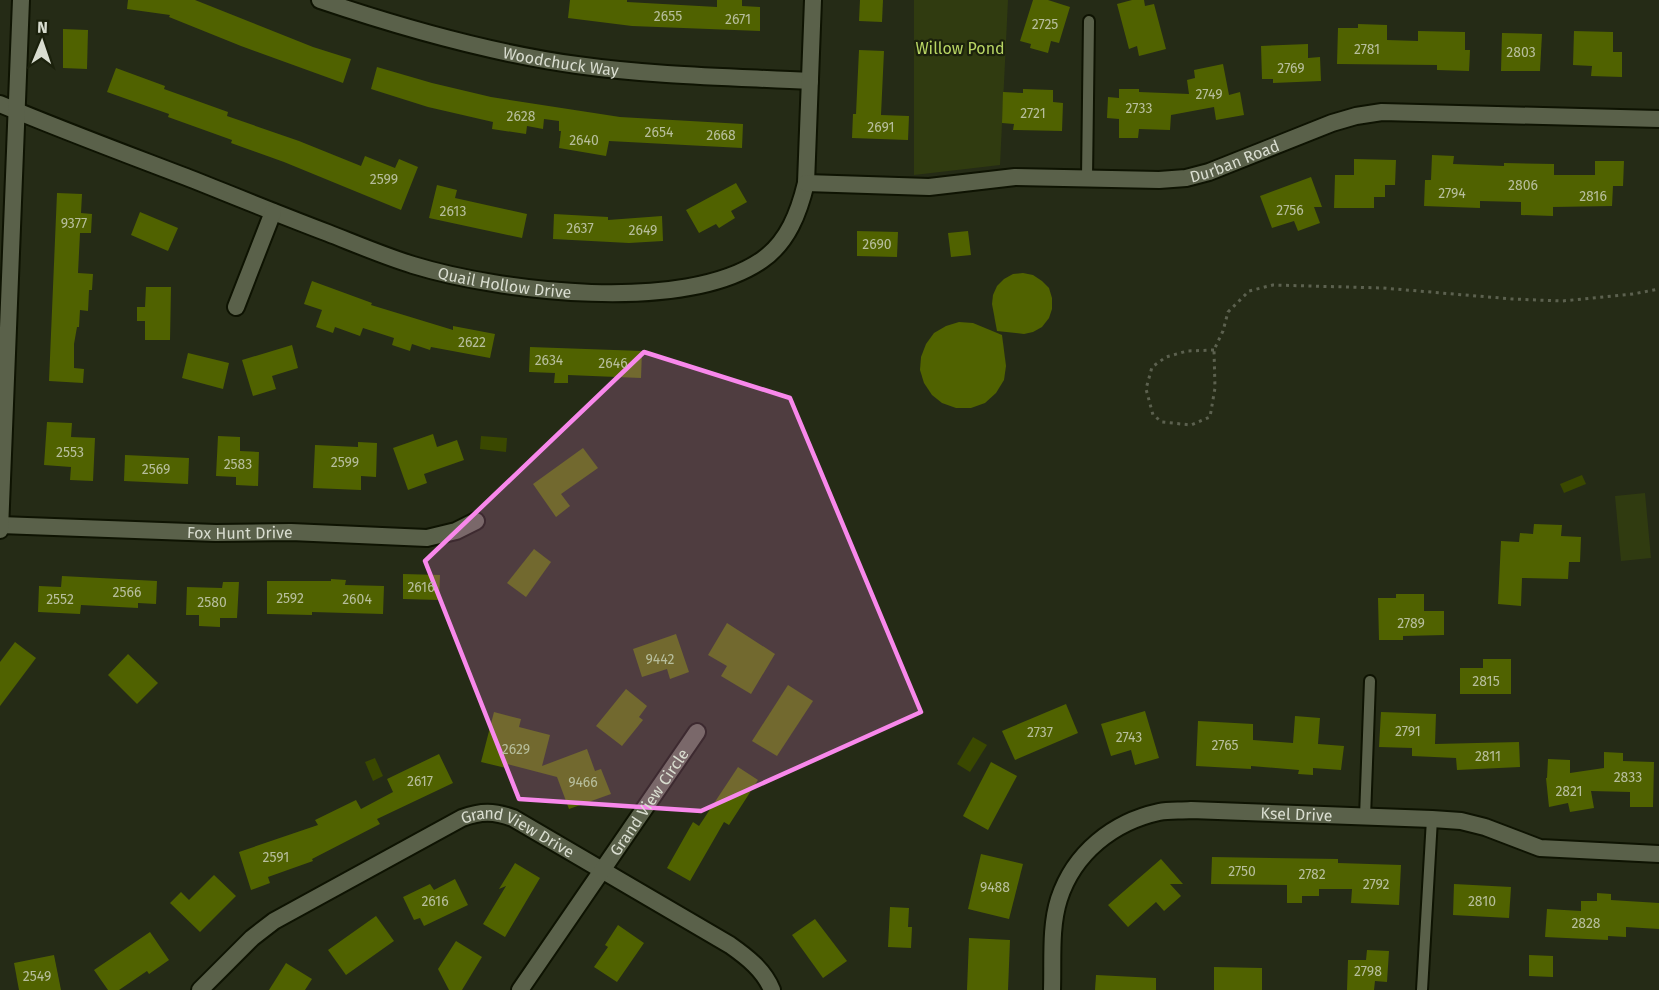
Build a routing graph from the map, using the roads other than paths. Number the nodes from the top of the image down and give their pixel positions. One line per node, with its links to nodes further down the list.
1 (21, 0): 7 (street)
2 (320, 0): 5 (street, Woodchuck Way)
3 (813, 0): 5 (street, Quail Hollow Drive)
4 (1089, 21): 9 (lane)
5 (810, 81): 10 (street, Quail Hollow Drive)
6 (0, 104): 7 (street, Quail Hollow Drive)
7 (16, 111): 11 (street, Quail Hollow Drive); 12 (street)
8 (1659, 119): 9 (street, Durban Road)
9 (1087, 178): 10 (street, Durban Road)
10 (806, 183): 11 (street, Quail Hollow Drive)
11 (273, 212): 13 (street)
12 (4, 293): 15 (street)
13 (236, 307)
14 (476, 521): 15 (street, Fox Hunt Drive)
15 (0, 525): 16 (street)
16 (0, 530)
17 (1370, 681): 19 (lane)
18 (697, 732): 22 (street, Grand View Circle)
19 (1365, 818): 20 (street, Ksel Drive); 26 (street, Ksel Drive)
20 (1432, 819): 21 (street, Ksel Drive); 27 (lane)
21 (1659, 854)
22 (602, 871): 23 (street, Grand View Drive); 24 (street, Grand View Circle); 25 (street, Grand View Drive)
23 (201, 990)
24 (520, 990)
25 (772, 990)
26 (1052, 990)
27 (1422, 990)

